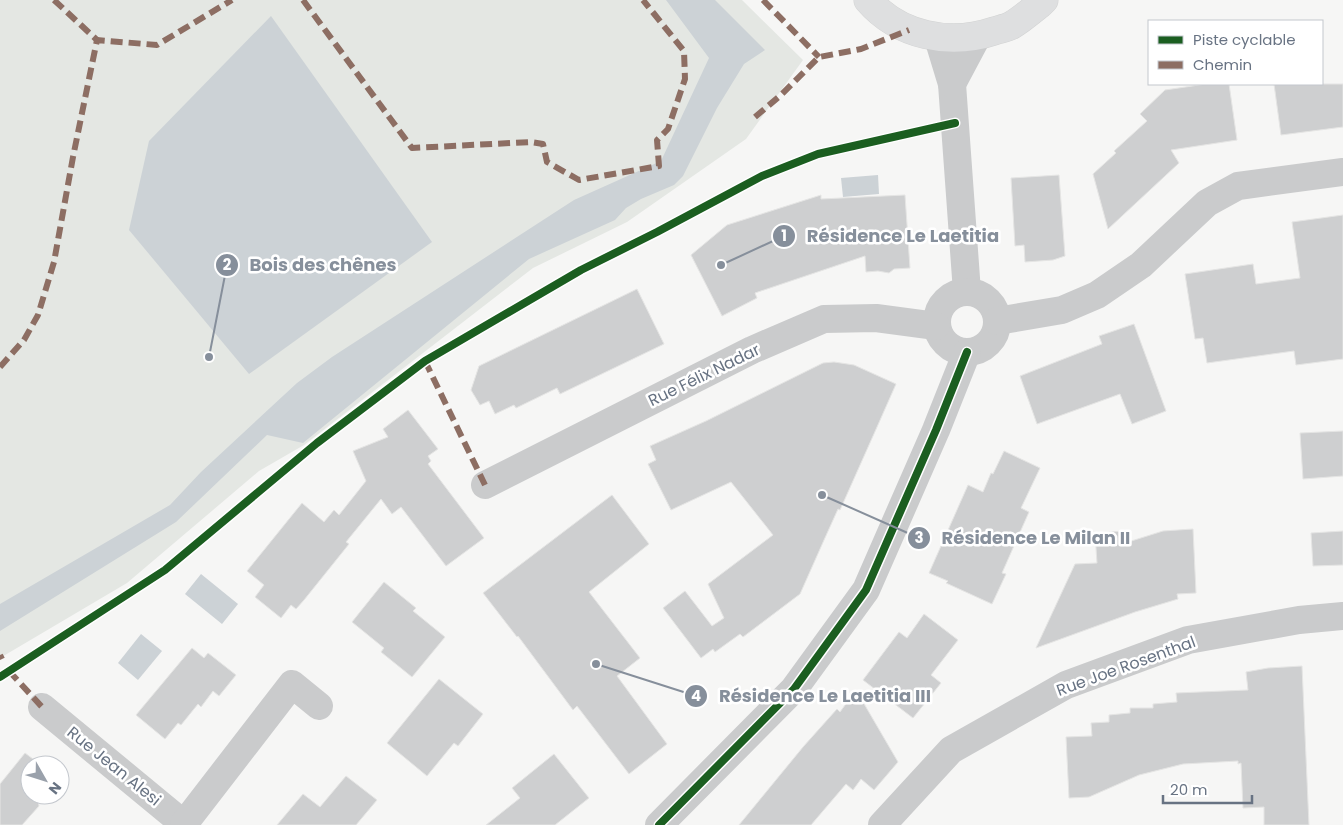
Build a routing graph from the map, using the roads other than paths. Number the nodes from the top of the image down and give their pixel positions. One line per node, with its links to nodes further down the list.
1 (868, 0): 4 (main road)
2 (1044, 0): 3 (main road)
3 (977, 37): 4 (main road); 5 (street)
4 (938, 38): 5 (street)
5 (952, 84): 7 (street)
6 (1343, 172): 8 (street)
7 (968, 292): 8 (street); 9 (street)
8 (997, 321): 10 (street)
9 (936, 326): 10 (street); 11 (street, Rue Félix Nadar)
10 (967, 352): 16 (street)
11 (485, 485)
12 (1343, 616): 17 (street, Rue Joe Rosenthal)
13 (319, 706): 15 (street)
14 (42, 707): 15 (street, Rue Jean Alesi)
15 (185, 824)
16 (660, 825)
17 (882, 825)

